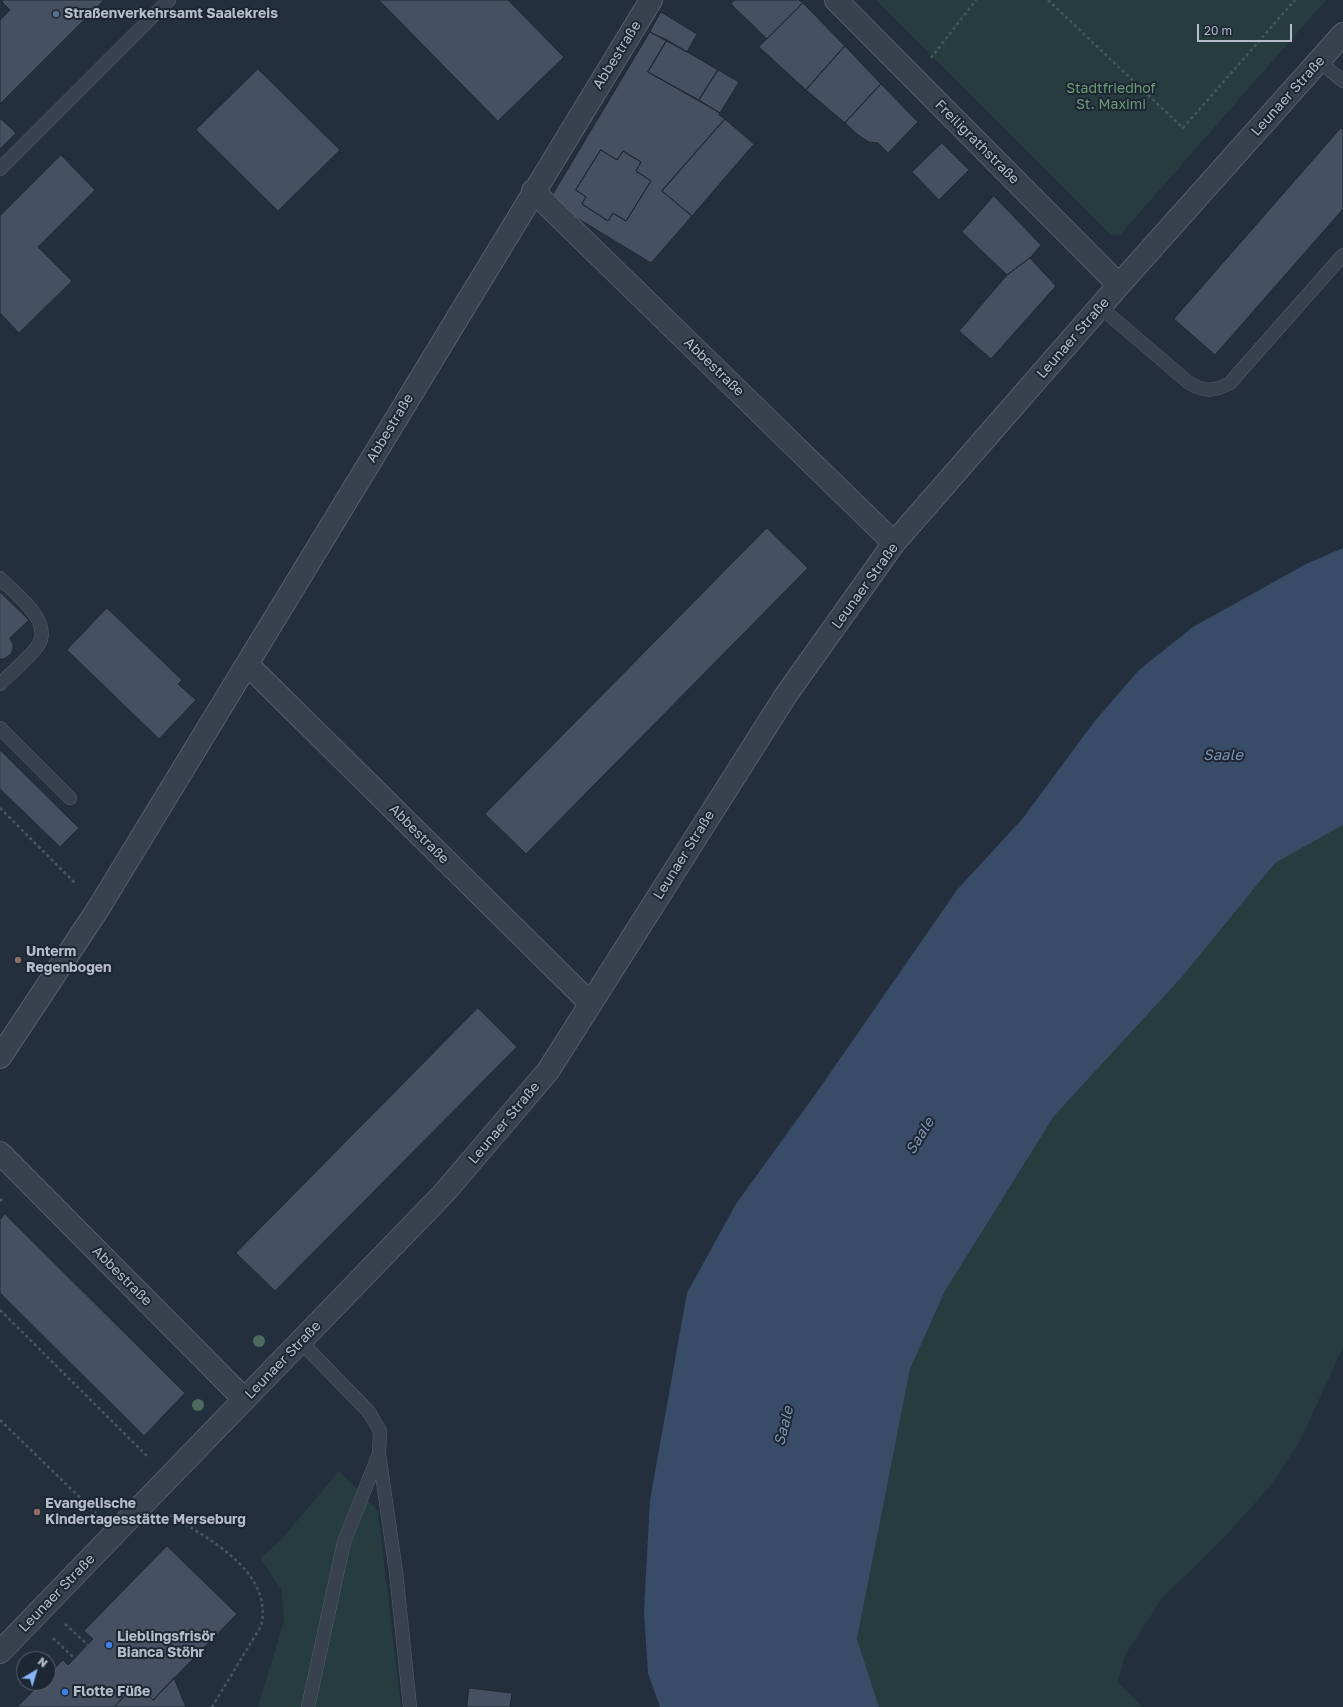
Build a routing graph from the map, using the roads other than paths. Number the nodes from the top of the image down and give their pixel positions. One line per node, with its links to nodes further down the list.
1 (169, 0): 7 (lane)
2 (651, 0): 8 (street, Abbestraße)
3 (836, 0): 10 (street, Freiligrathstraße)
4 (1343, 34): 5 (street, Leunaer Straße)
5 (1319, 61): 6 (lane); 10 (street, Leunaer Straße)
6 (1343, 81)
7 (0, 169)
8 (533, 191): 12 (street, Abbestraße); 14 (street, Abbestraße)
9 (1343, 255): 11 (lane)
10 (1119, 285): 11 (street, Leunaer Straße)
11 (1100, 307): 12 (street, Leunaer Straße)
12 (894, 543): 18 (street, Leunaer Straße)
13 (0, 578): 15 (lane)
14 (248, 665): 18 (street, Abbestraße); 19 (street, Abbestraße)
15 (0, 684)
16 (0, 728): 17 (lane)
17 (70, 798)
18 (590, 1003): 21 (street, Leunaer Straße)
19 (0, 1057)
20 (0, 1153): 22 (street, Abbestraße)
21 (301, 1342): 22 (street, Leunaer Straße); 23 (lane)
22 (244, 1399): 24 (street, Leunaer Straße)
23 (379, 1454): 25 (lane); 26 (lane)
24 (0, 1652)
25 (308, 1707)
26 (410, 1707)

